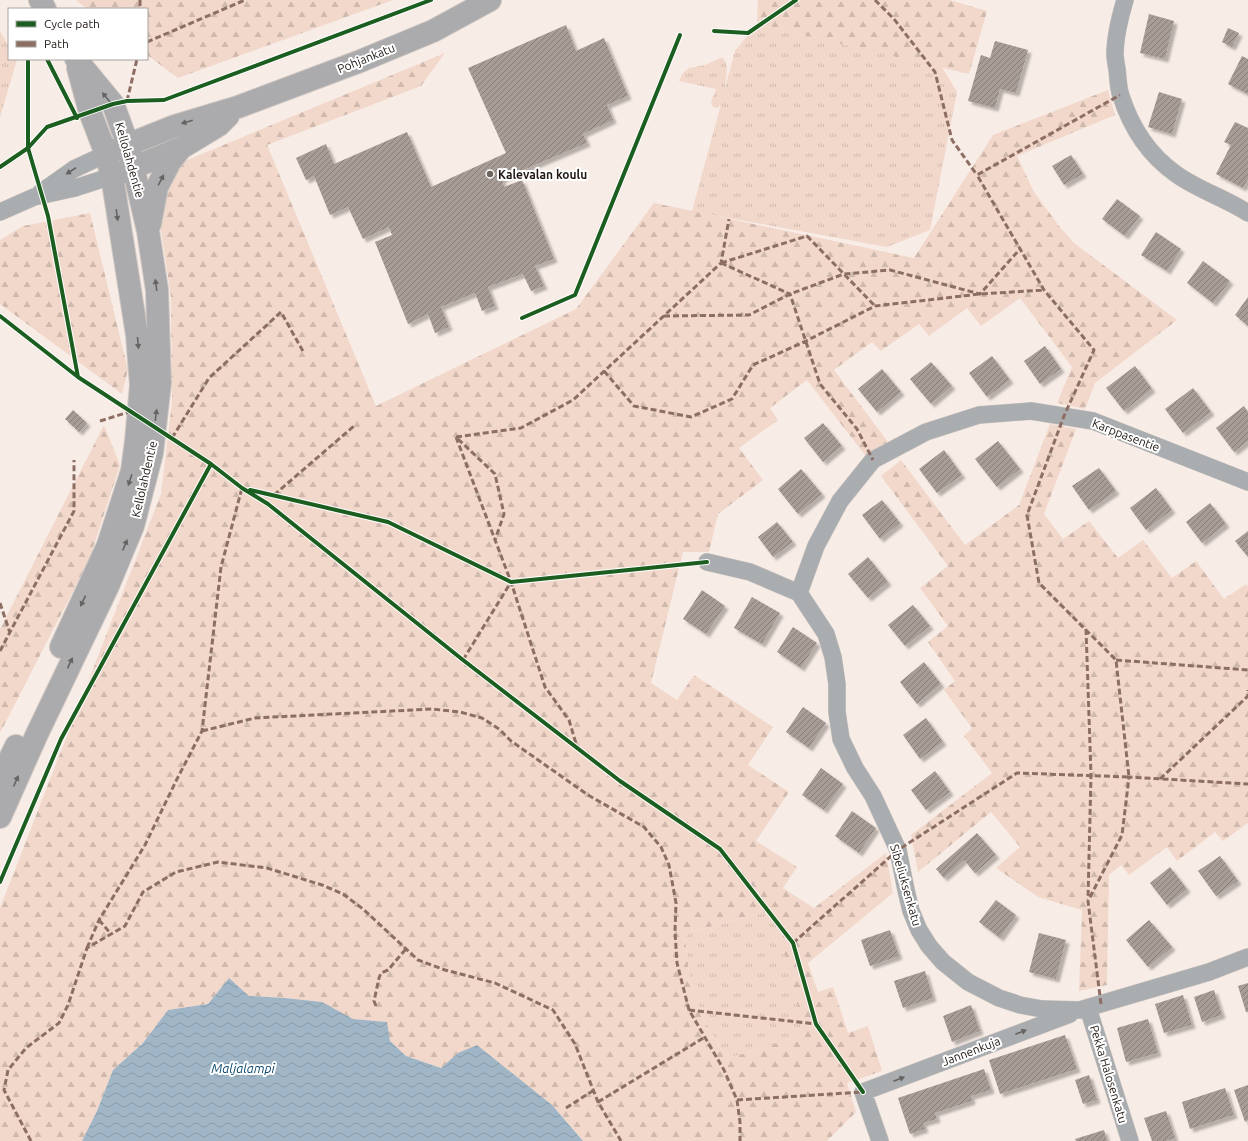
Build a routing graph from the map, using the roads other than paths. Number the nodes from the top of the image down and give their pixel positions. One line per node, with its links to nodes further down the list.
1 (490, 0): 5 (main road, Pohjankatu)
2 (1125, 0): 13 (street)
3 (75, 60): 8 (main road, Kellolahdentie)
4 (76, 60): 6 (main road, Kellolahdentie, one-way to 4)
5 (238, 107): 6 (main road, Pohjankatu, one-way to 6); 7 (main road, Pohjankatu)
6 (128, 145): 8 (main road, Pohjankatu); 9 (main road, Kellolahdentie)
7 (181, 148): 9 (main road, Pohjankatu); 14 (main road, one-way to 7)
8 (106, 154): 10 (main road, Kellolahdentie); 11 (street, one-way to 11)
9 (133, 167): 10 (main road, Pohjankatu); 14 (main road, Kellolahdentie)
10 (112, 176): 11 (street); 18 (main road, Kellolahdentie, one-way to 18)
11 (34, 197): 12 (street)
12 (0, 212)
13 (1248, 213)
14 (148, 231): 19 (main road, Kellolahdentie, one-way to 14)
15 (1248, 482): 17 (street, Karppasentie)
16 (707, 562): 17 (street)
17 (799, 593): 21 (street, Sibeliuksenkatu)
18 (0, 779)
19 (0, 817)
20 (1248, 957): 21 (street, Sibeliuksenkatu)
21 (1084, 1009): 22 (street, Jannenkuja, one-way to 21); 23 (street, Pekka Halosenkatu)
22 (880, 1141)
23 (1130, 1141)

